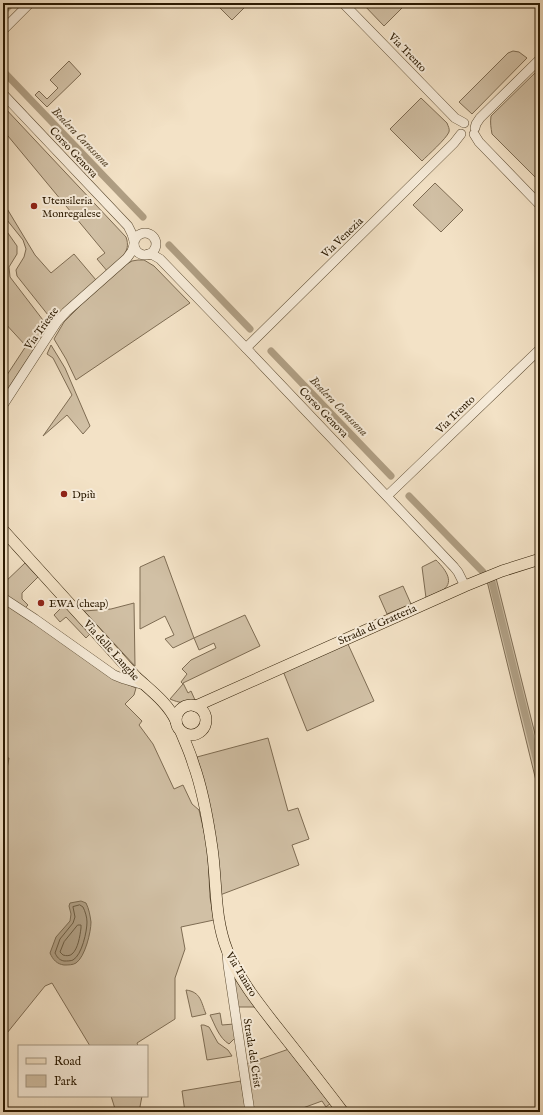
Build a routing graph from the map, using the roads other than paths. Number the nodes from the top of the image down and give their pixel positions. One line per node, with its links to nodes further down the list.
1 (30, 3): 3 (street)
2 (344, 3): 6 (street, Via Trento)
3 (3, 30)
4 (540, 59): 6 (street)
5 (3, 94): 8 (street, Corso Genova)
6 (469, 132): 7 (street, Via Trento); 15 (street, Via Venezia)
7 (540, 205)
8 (128, 226): 9 (street, Corso Genova); 10 (street, Corso Genova)
9 (144, 233): 10 (street); 11 (street, Corso Genova)
10 (134, 243): 12 (street, Corso Genova); 13 (street, Via Trieste)
11 (155, 246): 12 (street); 14 (street, Corso Genova)
12 (145, 254): 13 (street, Via Trieste); 14 (street, Corso Genova)
13 (127, 258): 17 (street, Via Trieste)
14 (160, 259): 15 (street, Corso Genova)
15 (246, 348): 18 (street, Corso Genova)
16 (540, 349): 18 (street, Via Trento)
17 (3, 405)
18 (387, 496): 21 (street, Corso Genova)
19 (3, 530): 23 (main road, Via delle Langhe)
20 (540, 559): 21 (main road, Strada di Gratteria)
21 (465, 586): 24 (main road, Strada di Gratteria)
22 (3, 598): 23 (street)
23 (144, 685): 25 (main road, Via delle Langhe)
24 (217, 696): 26 (main road, Strada di Gratteria); 28 (main road)
25 (158, 698): 27 (main road, Via delle Langhe); 29 (main road, Via delle Langhe)
26 (196, 706): 27 (main road, Via delle Langhe); 28 (main road)
27 (183, 708): 29 (main road)
28 (205, 714): 31 (main road)
29 (176, 721): 30 (main road, Via delle Langhe)
30 (181, 732): 31 (main road); 32 (main road, Via Tanaro)
31 (198, 734): 32 (main road, Via Tanaro)
32 (194, 763): 33 (main road, Via Tanaro)
33 (227, 950): 34 (street, Strada del Crist); 35 (main road, Via Tanaro)
34 (250, 1112)
35 (343, 1112)

